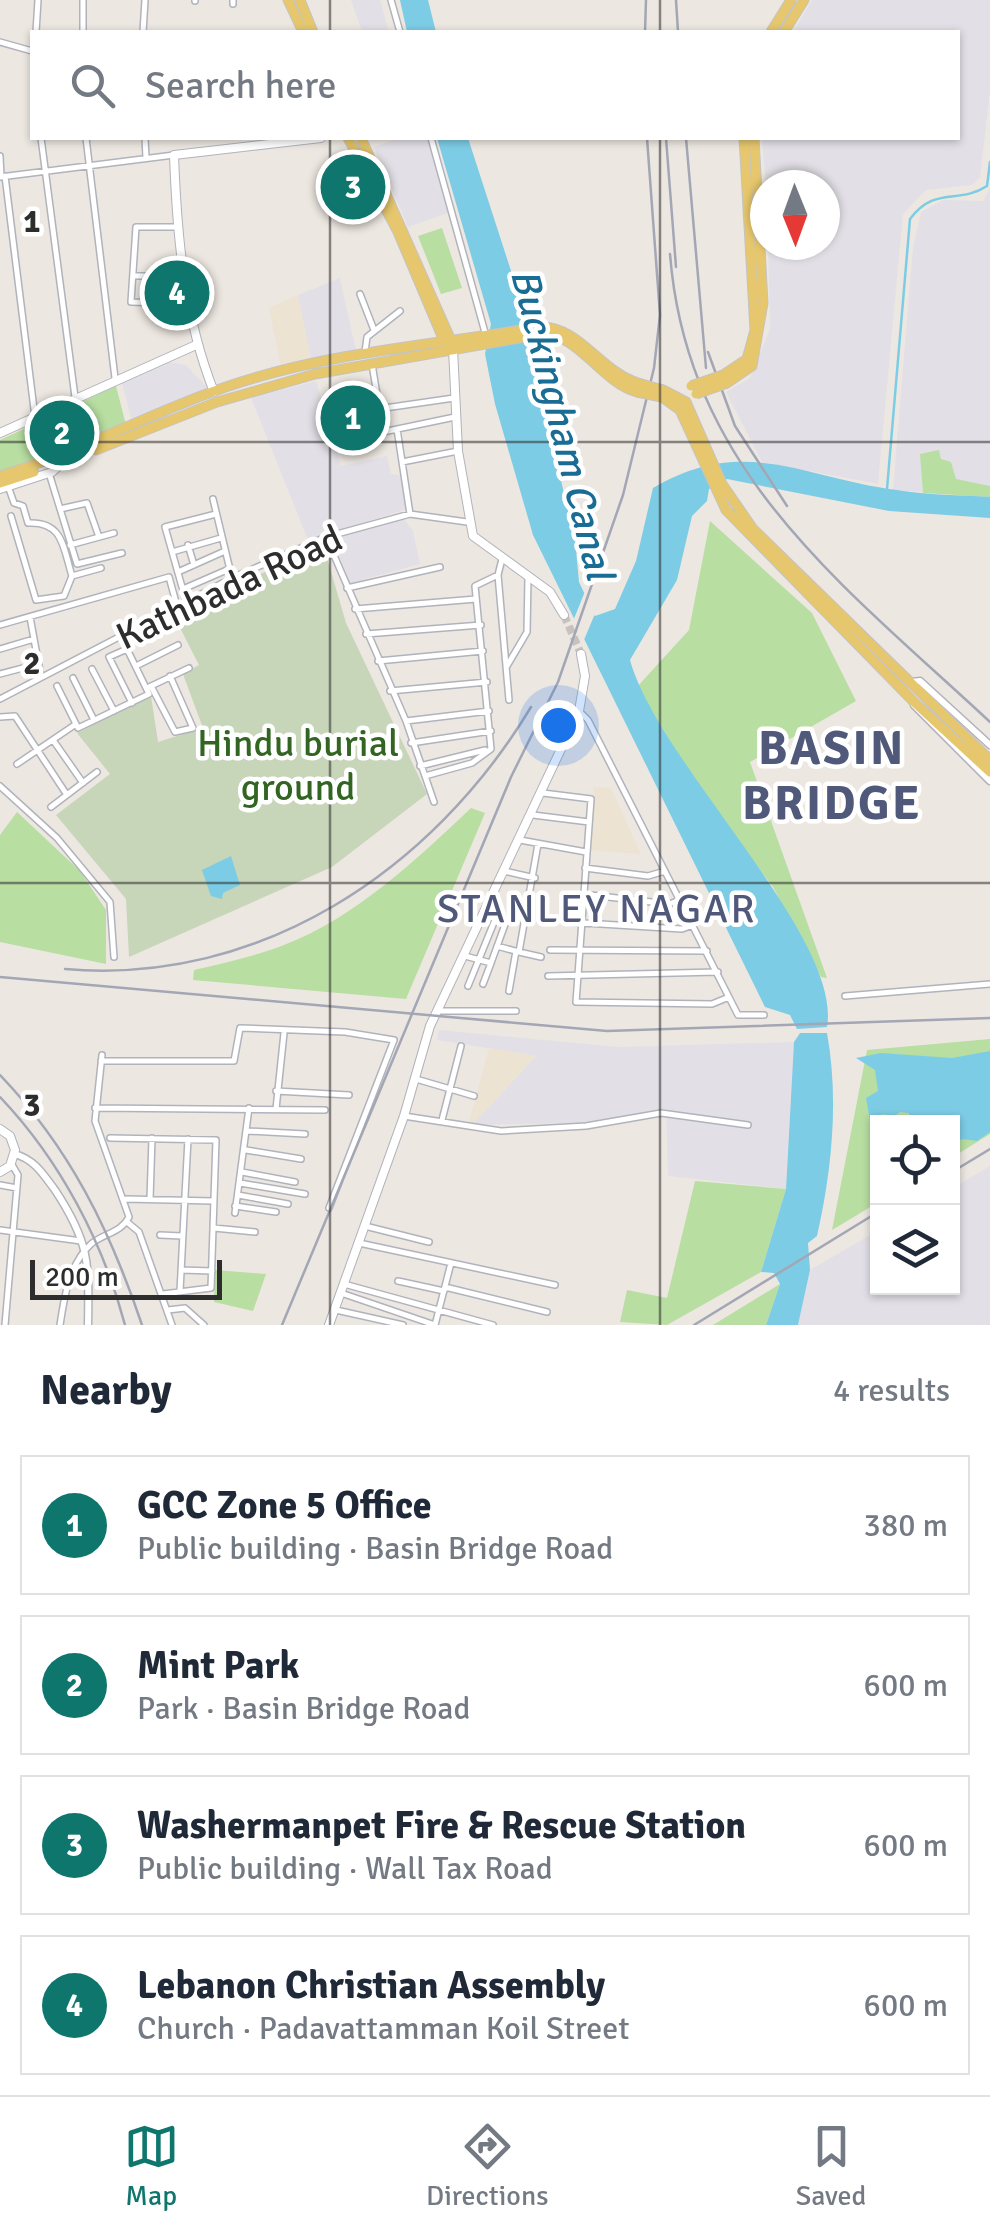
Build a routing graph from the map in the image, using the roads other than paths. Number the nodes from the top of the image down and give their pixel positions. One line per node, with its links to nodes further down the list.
1 (38, 0): 9 (street)
2 (83, 0): 10 (street)
3 (145, 0): 11 (street)
4 (288, 0): 12 (main road)
5 (300, 0): 13 (main road)
6 (392, 0): 14 (street)
7 (791, 0): 15 (main road)
8 (804, 0): 16 (main road)
9 (36, 30)
10 (83, 30)
11 (143, 30)
12 (301, 30)
13 (312, 30)
14 (400, 30)
15 (772, 30)
16 (785, 30)
17 (0, 42): 18 (street)
18 (30, 50)
19 (41, 140): 33 (street)
20 (86, 140): 31 (street)
21 (145, 140): 30 (street)
22 (304, 140): 28 (main road)
23 (349, 140): 46 (main road)
24 (362, 140): 46 (main road)
25 (432, 140): 44 (street)
26 (744, 140): 35 (main road)
27 (754, 140): 32 (main road)
28 (174, 155): 30 (street); 36 (main road)
29 (0, 156): 34 (street)
30 (146, 158): 31 (street)
31 (86, 165): 33 (street); 49 (street)
32 (755, 170)
33 (46, 172): 34 (street); 53 (street)
34 (2, 176): 58 (street)
35 (750, 186)
36 (178, 226): 38 (street); 40 (main road)
37 (759, 260): 50 (main road, bridge)
38 (134, 276): 41 (street); 41 (street)
39 (360, 294): 43 (street)
40 (188, 304): 41 (street); 45 (main road)
41 (158, 306)
42 (400, 311): 43 (street)
43 (374, 330): 47 (street)
44 (486, 339): 46 (main road); 52 (main road, bridge)
45 (196, 345): 49 (main road); 51 (main road)
46 (449, 345): 47 (main road); 54 (main road)
47 (369, 359): 48 (main road); 56 (street)
48 (320, 368): 51 (main road); 64 (main road)
49 (115, 378): 53 (main road)
50 (694, 390): 52 (main road); 55 (main road)
51 (214, 392): 65 (main road)
52 (665, 393): 55 (main road); 62 (main road)
53 (76, 398): 58 (main road)
54 (456, 398): 56 (street); 57 (main road)
55 (686, 402): 62 (main road)
56 (378, 409): 59 (street)
57 (458, 416): 59 (street); 61 (main road)
58 (35, 417): 60 (main road)
59 (397, 428): 63 (street)
60 (0, 433)
61 (458, 451): 63 (street); 74 (main road)
62 (706, 460): 68 (main road)
63 (402, 462): 72 (street)
64 (62, 463): 65 (main road); 66 (main road)
65 (32, 470): 67 (main road)
66 (49, 473): 67 (main road); 70 (street)
67 (2, 484): 75 (street)
68 (718, 486): 123 (main road); 129 (main road)
69 (213, 500): 71 (street)
70 (60, 509): 78 (street); 81 (street)
71 (216, 514): 80 (street); 84 (street)
72 (410, 514): 74 (street, Kathbada Road); 79 (street, Kathbada Road)
73 (11, 516): 76 (street)
74 (468, 522): 86 (main road)
75 (28, 523): 76 (street); 94 (street)
76 (14, 526): 94 (street)
77 (114, 533): 78 (street)
78 (99, 537): 81 (street)
79 (326, 537): 95 (street, Kathbada Road); 96 (street)
80 (221, 538): 82 (street); 83 (street)
81 (70, 545): 85 (street)
82 (188, 545): 84 (street); 87 (street)
83 (225, 551): 87 (street); 90 (street)
84 (172, 552): 91 (street)
85 (122, 553)
86 (502, 560): 92 (street); 93 (main road)
87 (194, 564): 91 (street)
88 (440, 566): 96 (street)
89 (101, 568): 94 (street)
90 (230, 569): 95 (street); 97 (street)
91 (178, 572): 97 (street)
92 (498, 575): 98 (street); 115 (street)
93 (528, 575): 102 (main road); 115 (street)
94 (72, 576)
95 (232, 578): 99 (street, Kathbada Road)
96 (347, 588): 101 (street)
97 (183, 589): 99 (street)
98 (477, 598): 101 (street); 105 (street)
99 (186, 601): 100 (street, Kathbada Road)
100 (177, 606): 103 (street); 120 (street, Kathbada Road)
101 (355, 609): 106 (street)
102 (564, 615)
103 (30, 617): 104 (street); 107 (street)
104 (0, 625)
105 (480, 625): 106 (street); 110 (street)
106 (366, 634): 112 (street)
107 (34, 639): 109 (street); 113 (street)
108 (178, 645): 114 (street)
109 (0, 648)
110 (483, 651): 112 (street); 122 (street)
111 (581, 654): 133 (main road)
112 (378, 661): 126 (street)
113 (38, 664): 118 (street); 120 (street)
114 (136, 666): 125 (street); 130 (street)
115 (506, 666): 128 (street)
116 (189, 668): 119 (street)
117 (92, 669): 131 (street)
118 (0, 674)
119 (170, 676): 125 (street); 125 (street)
120 (40, 677): 127 (street, Kathbada Road)
121 (73, 678): 135 (street)
122 (487, 682): 126 (street); 132 (street)
123 (910, 682): 141 (street); 146 (main road)
124 (57, 686): 137 (street)
125 (149, 690): 130 (street)
126 (390, 691): 136 (street)
127 (0, 699)
128 (509, 700)
129 (914, 702): 146 (main road); 149 (street)
130 (132, 703): 131 (street)
131 (114, 711): 135 (street)
132 (489, 711): 136 (street); 138 (street)
133 (579, 712): 152 (main road); 163 (street)
134 (0, 717): 143 (street)
135 (94, 720): 137 (street)
136 (406, 721): 140 (street)
137 (77, 726): 139 (street)
138 (491, 730): 140 (street); 142 (street)
139 (52, 739): 143 (street); 150 (street)
140 (411, 743): 145 (street)
141 (990, 744)
142 (491, 749): 145 (street); 148 (street)
143 (35, 751): 144 (street); 153 (street)
144 (17, 764)
145 (420, 766): 148 (street)
146 (988, 766)
147 (98, 772): 150 (street)
148 (424, 776): 154 (street)
149 (990, 782)
150 (83, 783): 153 (street)
151 (0, 786): 178 (street)
152 (544, 793): 156 (main road); 157 (street)
153 (66, 795): 155 (street)
154 (434, 802)
155 (52, 806)
156 (532, 815): 157 (street); 158 (main road)
157 (589, 822): 160 (street)
158 (520, 840): 159 (street); 162 (main road)
159 (538, 844): 160 (street); 164 (street)
160 (586, 852): 161 (street)
161 (584, 868): 163 (street); 165 (street)
162 (502, 871): 164 (street); 167 (main road)
163 (665, 871): 166 (street)
164 (535, 878): 175 (street)
165 (582, 894): 166 (street); 170 (street)
166 (680, 900): 171 (street)
167 (483, 908): 168 (street); 177 (main road)
168 (497, 914): 172 (street); 180 (street)
169 (568, 922): 170 (street)
170 (580, 922): 171 (street); 174 (street)
171 (693, 925): 176 (street)
172 (497, 946): 175 (street); 181 (street)
173 (550, 950): 174 (street)
174 (580, 951): 176 (street); 184 (street)
175 (518, 952): 179 (street); 188 (street)
176 (708, 952): 182 (street)
177 (465, 956): 180 (street); 191 (main road)
178 (114, 957)
179 (541, 957)
180 (479, 960): 181 (street); 187 (street)
181 (491, 963): 185 (street)
182 (718, 972): 184 (street); 190 (street)
183 (548, 976): 184 (street)
184 (578, 978): 190 (street)
185 (483, 984)
186 (990, 984): 189 (street)
187 (468, 986)
188 (509, 991)
189 (845, 996)
190 (729, 997): 193 (street)
191 (440, 1011): 192 (street); 196 (main road)
192 (516, 1011)
193 (764, 1015)
194 (284, 1032): 198 (street); 201 (street); 232 (street)
195 (461, 1046): 197 (street)
196 (416, 1079): 197 (street); 205 (main road)
197 (450, 1088): 200 (street); 207 (street)
198 (276, 1091): 199 (street); 203 (street)
199 (349, 1094)
200 (474, 1096)
201 (96, 1108): 202 (street); 227 (street)
202 (249, 1108): 203 (street); 210 (street)
203 (276, 1110): 204 (street)
204 (324, 1110)
205 (404, 1116): 207 (street); 235 (main road)
206 (0, 1119): 212 (main road)
207 (442, 1122): 208 (street)
208 (748, 1126)
209 (0, 1130): 212 (main road)
210 (248, 1131): 211 (street); 216 (street)
211 (305, 1134)
212 (10, 1136): 217 (main road)
213 (110, 1138): 214 (street)
214 (152, 1138): 215 (street); 228 (street)
215 (188, 1138): 229 (street); 230 (street)
216 (246, 1150): 218 (street); 220 (street)
217 (13, 1159): 219 (main road); 224 (street); 244 (street)
218 (301, 1159)
219 (0, 1172)
220 (242, 1172): 221 (street); 222 (street)
221 (295, 1182)
222 (240, 1183): 225 (street); 226 (street)
223 (0, 1185): 224 (street)
224 (17, 1188): 238 (street)
225 (306, 1194)
226 (238, 1196): 231 (street); 233 (street)
227 (125, 1199): 228 (street); 234 (street)
228 (150, 1199): 229 (street)
229 (186, 1200): 230 (street); 241 (street)
230 (213, 1201): 236 (street)
231 (288, 1204)
232 (329, 1208)
233 (276, 1212)
234 (128, 1222): 244 (street); 255 (street)
235 (366, 1226): 242 (street); 243 (main road)
236 (213, 1228): 239 (street); 249 (street)
237 (0, 1230): 238 (street)
238 (15, 1232): 244 (street); 246 (street)
239 (256, 1232)
240 (160, 1235): 241 (street)
241 (183, 1236): 248 (street)
242 (430, 1242)
243 (359, 1243): 247 (street); 252 (main road)
244 (85, 1246): 261 (street); 262 (street)
245 (0, 1260): 246 (street)
246 (13, 1261): 260 (street)
247 (450, 1263): 251 (street); 253 (street)
248 (181, 1270): 249 (street); 254 (street)
249 (212, 1271): 254 (street)
250 (398, 1281): 253 (street)
251 (556, 1286)
252 (342, 1288): 257 (main road); 258 (street); 258 (street)
253 (445, 1289): 258 (street); 259 (street)
254 (180, 1291): 255 (street)
255 (163, 1294): 256 (street)
256 (168, 1310): 263 (street); 264 (street)
257 (336, 1310): 265 (main road); 266 (street)
258 (438, 1312): 267 (street)
259 (547, 1312)
260 (4, 1325)
261 (60, 1325)
262 (88, 1325)
263 (172, 1325)
264 (204, 1325)
265 (330, 1325)
266 (404, 1325)
267 (492, 1325)

